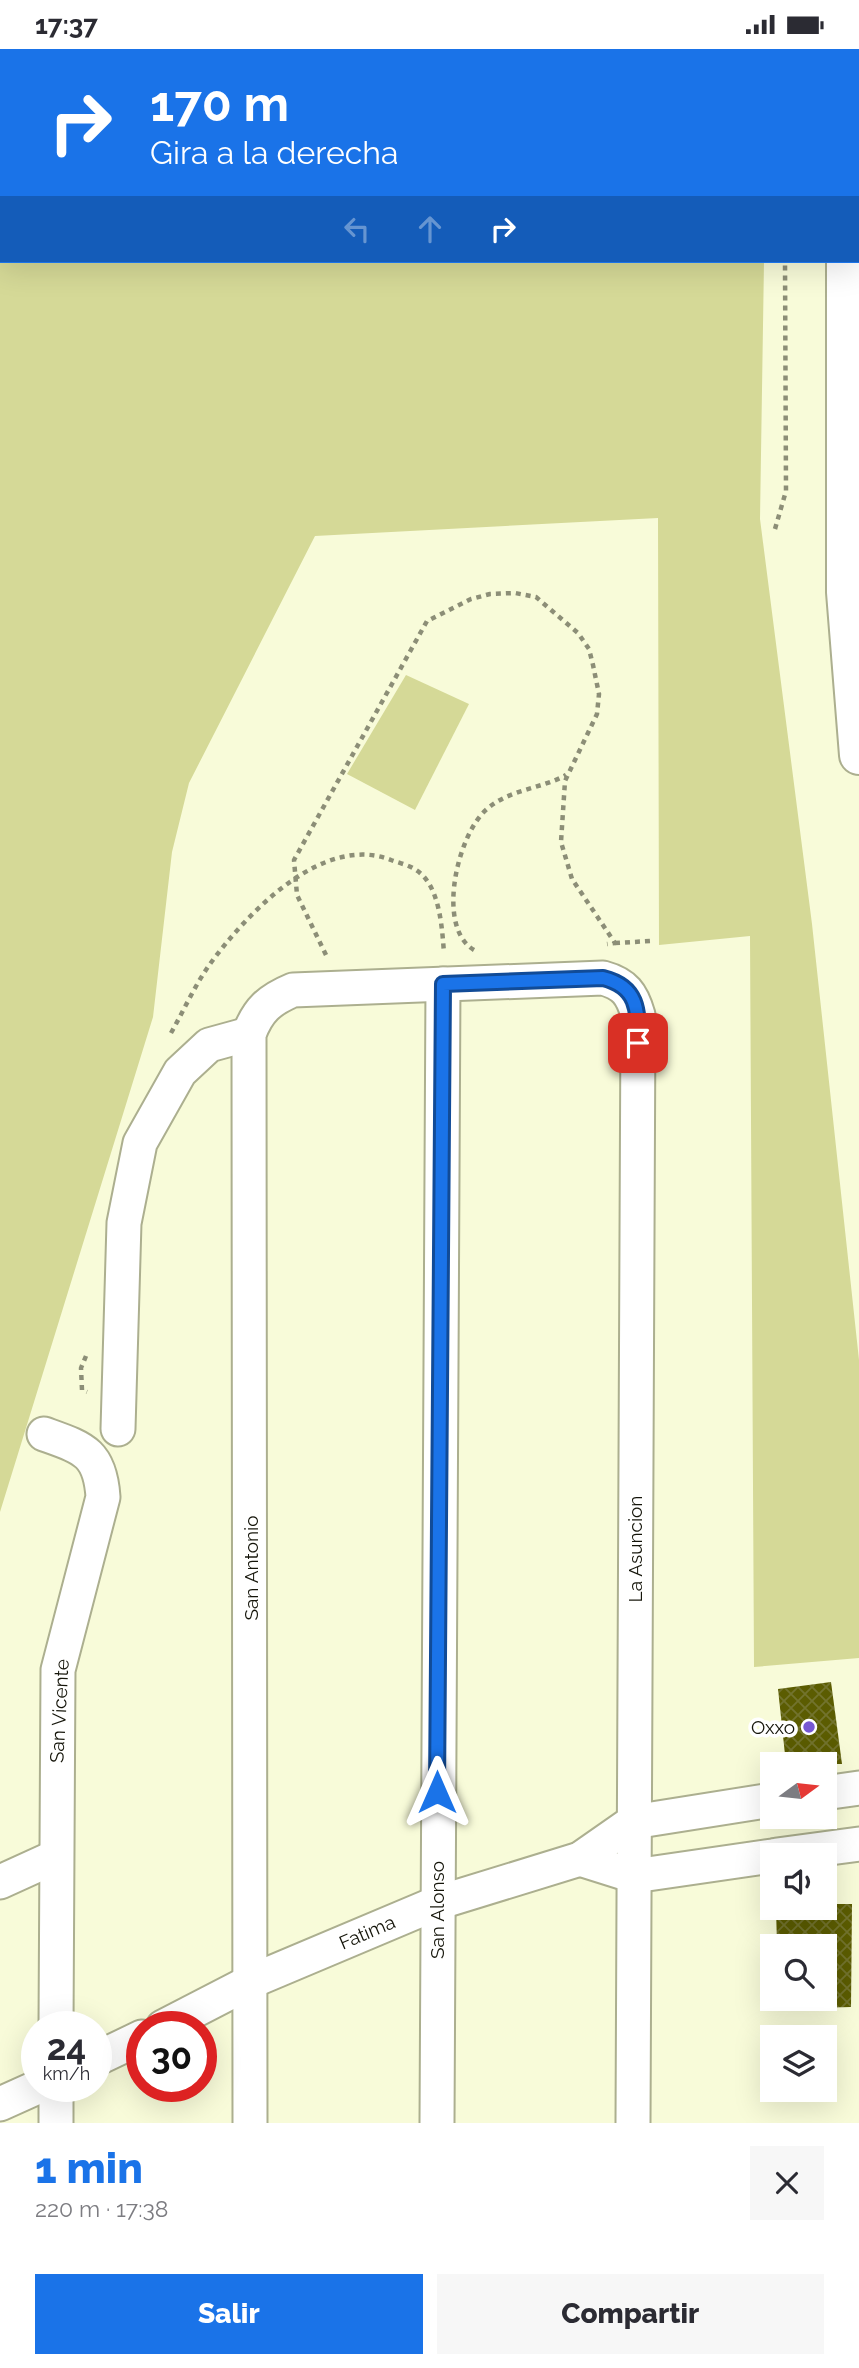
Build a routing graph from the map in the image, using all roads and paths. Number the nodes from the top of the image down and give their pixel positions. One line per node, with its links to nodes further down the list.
1 (785, 263): 3 (path)
2 (846, 263): 4 (main road)
3 (775, 529)
4 (859, 755)
5 (567, 775): 7 (path); 9 (path); 10 (path)
6 (651, 941): 7 (path)
7 (615, 943): 8 (path)
8 (601, 944)
9 (477, 951)
10 (326, 955)
11 (443, 984): 12 (street); 18 (street, La Asuncion); 26 (street, San Alonso)
12 (253, 1024): 13 (street); 27 (street, San Antonio)
13 (118, 1429)
14 (44, 1434): 21 (street, San Vicente)
15 (859, 1788): 16 (street)
16 (837, 1791)
17 (760, 1802): 18 (street, Fatima)
18 (633, 1822): 23 (street, Fatima); 24 (street, La Asuncion)
19 (859, 1844): 20 (street)
20 (837, 1847)
21 (55, 1857): 25 (street); 28 (street, San Vicente)
22 (760, 1857): 24 (street)
23 (580, 1859): 24 (street); 26 (street, Fatima)
24 (634, 1876): 36 (street, La Asuncion)
25 (0, 1882)
26 (436, 1903): 27 (street, Fatima); 35 (street, San Alonso)
27 (252, 1981): 29 (street, Fatima); 34 (street, San Antonio)
28 (56, 2011)
29 (194, 2011)
30 (21, 2095): 32 (street)
31 (56, 2102): 33 (street)
32 (0, 2104)
33 (56, 2123)
34 (250, 2123)
35 (437, 2123)
36 (633, 2123)

